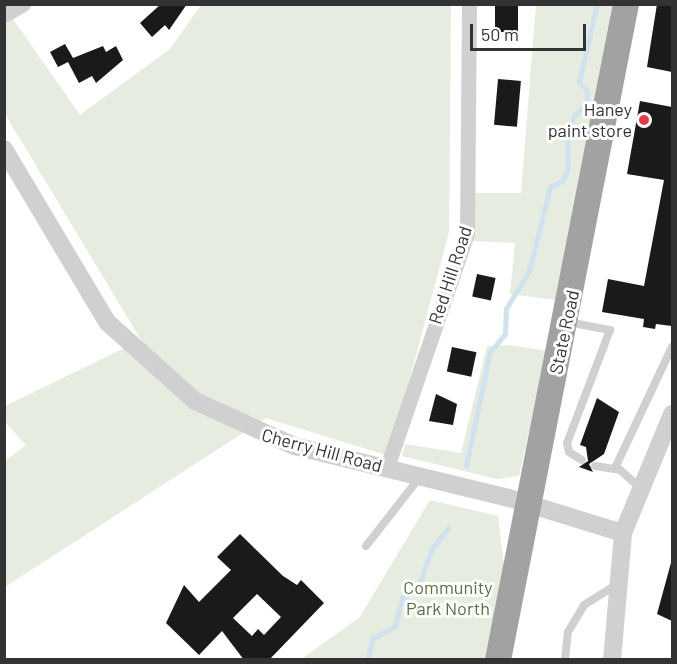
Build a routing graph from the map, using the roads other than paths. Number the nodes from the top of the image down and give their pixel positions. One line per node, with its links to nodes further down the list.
1 (23, 4): 4 (street)
2 (469, 4): 11 (street, Red Hill Road)
3 (626, 4): 6 (highway, State Road)
4 (4, 15)
5 (4, 149): 11 (street, Cherry Hill Road)
6 (566, 322): 9 (lane); 15 (highway, State Road)
7 (672, 347): 12 (lane)
8 (672, 414): 14 (street)
9 (582, 460)
10 (596, 466): 12 (lane)
11 (387, 467): 13 (street, Cherry Hill Road)
12 (620, 470): 14 (lane)
13 (420, 477): 15 (street, Cherry Hill Road); 17 (lane)
14 (638, 486): 16 (street)
15 (528, 503): 16 (street, Cherry Hill Road); 19 (highway, State Road)
16 (623, 533): 18 (street)
17 (366, 546)
18 (615, 586): 20 (lane); 21 (street)
19 (498, 660)
20 (565, 660)
21 (612, 660)

